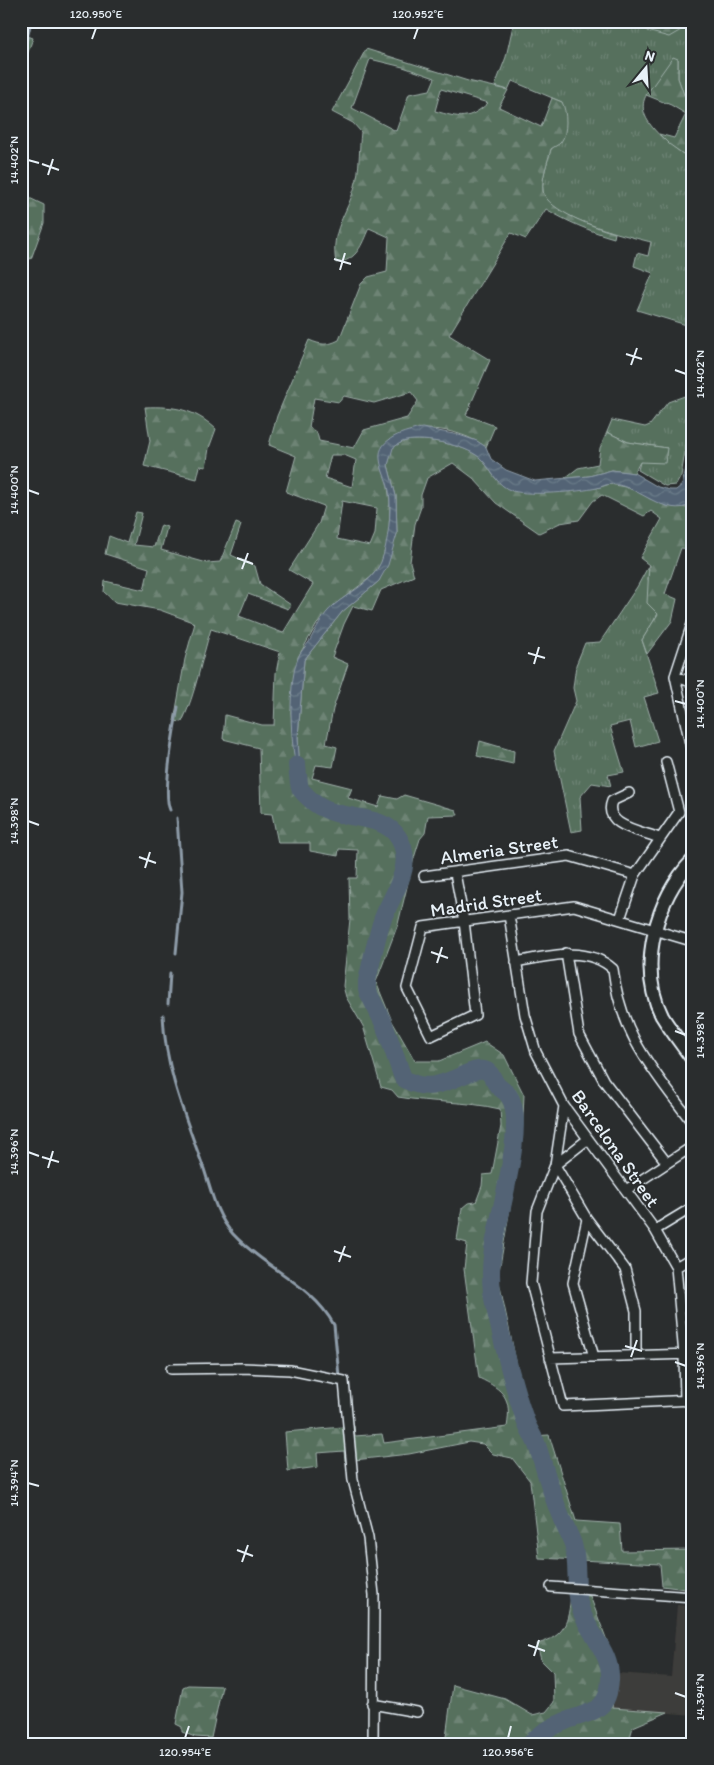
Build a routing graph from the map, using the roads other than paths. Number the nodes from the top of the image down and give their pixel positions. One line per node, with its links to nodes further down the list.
1 (693, 621): 2 (street)
2 (690, 639): 3 (street)
3 (675, 676): 4 (street); 5 (street)
4 (693, 683)
5 (693, 757)
6 (666, 762): 8 (street)
7 (629, 793): 8 (street)
8 (660, 838): 11 (street)
9 (693, 860): 16 (street)
10 (455, 873): 11 (street, Almeria Street); 12 (street, Almeria Street); 15 (street)
11 (635, 875): 14 (street)
12 (424, 876)
13 (509, 915): 14 (street, Madrid Street); 15 (street, Madrid Street); 19 (street, Barcelona Street)
14 (620, 919): 16 (street, Madrid Street)
15 (464, 921): 15 (street, Madrid Street)
16 (655, 930): 17 (street, Madrid Street); 20 (street)
17 (693, 937)
18 (566, 953): 19 (street); 22 (street); 25 (street)
19 (516, 962): 21 (street, Barcelona Street)
20 (693, 1060)
21 (564, 1106): 23 (street, Barcelona Street); 26 (street)
22 (693, 1124)
23 (588, 1139): 26 (street); 27 (street, Barcelona Street)
24 (693, 1146): 25 (street)
25 (667, 1164): 27 (street)
26 (555, 1165): 29 (street); 36 (street)
27 (626, 1190): 30 (street, Barcelona Street)
28 (693, 1207): 30 (street)
29 (587, 1219): 34 (street); 35 (street)
30 (655, 1230): 32 (street, Barcelona Street)
31 (693, 1257): 32 (street)
32 (676, 1267): 33 (street, Barcelona Street)
33 (688, 1354): 34 (street); 38 (street, Barcelona Street)
34 (636, 1356): 35 (street)
35 (594, 1357): 36 (street)
36 (550, 1358): 38 (street)
37 (171, 1369): 41 (street)
38 (689, 1401)
39 (551, 1586): 40 (street)
40 (693, 1597)
41 (372, 1704): 42 (street); 43 (street)
42 (417, 1712)
43 (373, 1744)

